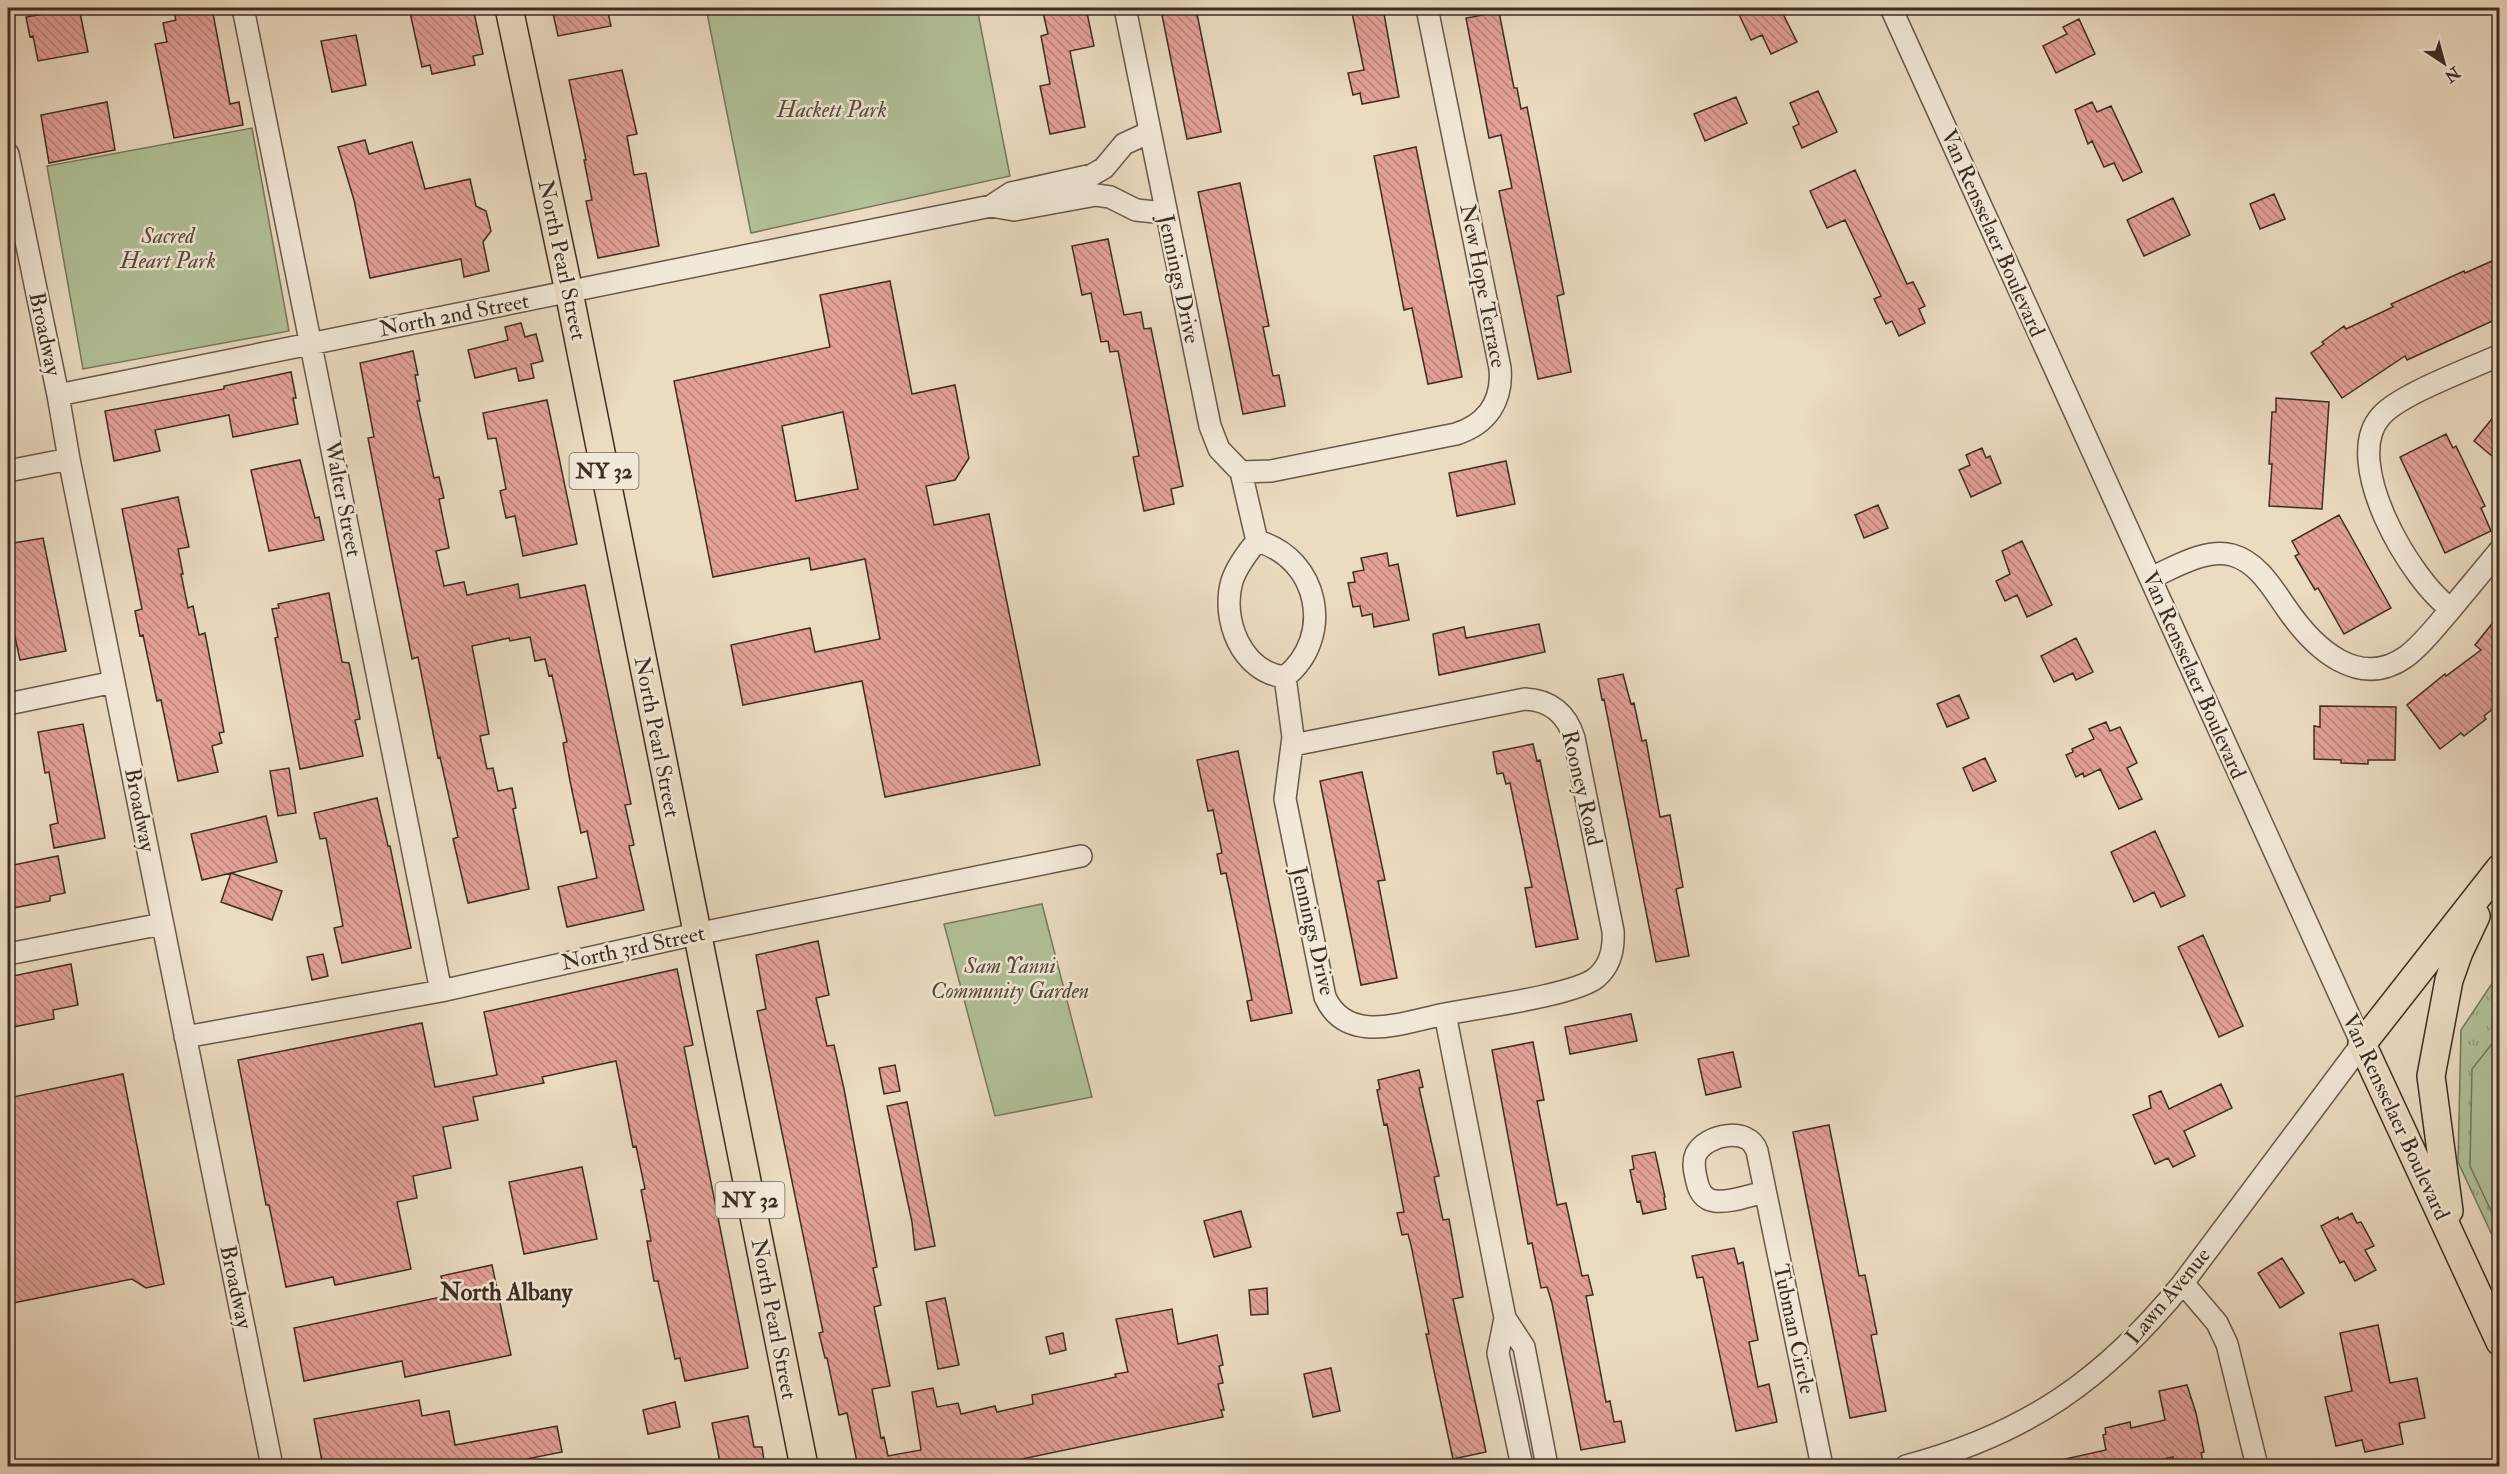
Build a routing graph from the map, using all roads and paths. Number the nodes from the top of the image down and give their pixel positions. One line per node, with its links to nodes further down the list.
1 (243, 8): 12 (street, Walter Street)
2 (508, 8): 11 (main road, North Pearl Street / NY 32)
3 (1125, 8): 6 (street, Jennings Drive)
4 (1427, 8): 17 (street, New Hope Terrace)
5 (1891, 8): 20 (street, Van Rensselaer Boulevard)
6 (1150, 132): 8 (street, North 2nd Street); 9 (street, Jennings Drive)
7 (8, 154): 10 (street, Broadway)
8 (991, 206): 9 (street, North 2nd Street); 11 (street, North 2nd Street)
9 (1165, 213): 17 (street, Jennings Drive)
10 (15, 227): 14 (street, Broadway)
11 (569, 291): 12 (street, North 2nd Street); 30 (main road, North Pearl Street / NY 32)
12 (312, 343): 14 (street, North 2nd Street); 32 (street, Walter Street)
13 (2499, 355): 21 (street)
14 (58, 394): 15 (street, Broadway)
15 (69, 459): 16 (street); 23 (street, Broadway)
16 (8, 471)
17 (1241, 472): 18 (street, Jennings Drive)
18 (1257, 541): 22 (street); 22 (street)
19 (2499, 550): 21 (street)
20 (2150, 578): 21 (street); 35 (street, Van Rensselaer Boulevard)
21 (2451, 609)
22 (1284, 677): 25 (street, Jennings Drive)
23 (114, 682): 24 (street); 29 (street, Broadway)
24 (8, 704)
25 (1293, 745): 33 (street, Jennings Drive); 33 (street, Rooney Road)
26 (1081, 856): 30 (street, North 3rd Street)
27 (2499, 868): 35 (main road)
28 (2499, 877): 37 (main road)
29 (162, 924): 31 (street); 34 (street, Broadway)
30 (696, 934): 32 (street, North 3rd Street); 42 (main road, North Pearl Street / NY 32)
31 (8, 954)
32 (441, 991): 34 (street, North 3rd Street)
33 (1445, 1014): 39 (street)
34 (185, 1038): 41 (street, Broadway)
35 (2362, 1044): 37 (main road, Van Rensselaer Boulevard); 38 (street, Lawn Avenue)
36 (1765, 1192): 45 (street, Tubman Circle)
37 (2453, 1239): 40 (main road, Van Rensselaer Boulevard)
38 (2183, 1283): 46 (street, Lawn Avenue); 47 (street)
39 (1505, 1318): 43 (street); 44 (street)
40 (2499, 1342)
41 (272, 1467)
42 (804, 1467)
43 (1522, 1467)
44 (1547, 1467)
45 (1822, 1467)
46 (1906, 1467)
47 (2257, 1467)

